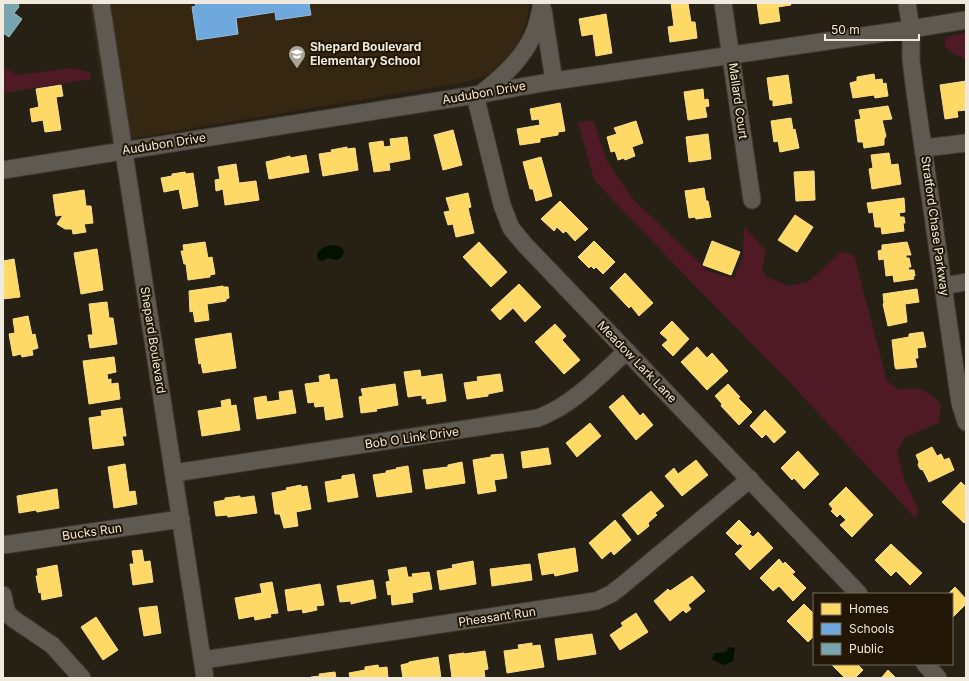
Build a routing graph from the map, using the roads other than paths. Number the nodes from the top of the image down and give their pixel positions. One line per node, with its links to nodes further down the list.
1 (101, 3): 12 (street, Shepard Boulevard)
2 (542, 3): 8 (street); 9 (street)
3 (723, 3): 7 (street, Mallard Court)
4 (907, 3): 6 (street, Stratford Chase Parkway)
5 (966, 20): 6 (street, Audubon Drive)
6 (911, 29): 7 (street, Audubon Drive); 11 (street, Stratford Chase Parkway)
7 (731, 55): 8 (street, Audubon Drive); 14 (street, Mallard Court)
8 (554, 81): 9 (street, Audubon Drive)
9 (478, 95): 12 (street, Audubon Drive); 17 (street, Meadow Lark Lane)
10 (966, 143): 11 (street)
11 (924, 148): 16 (street, Stratford Chase Parkway)
12 (124, 151): 13 (street, Audubon Drive); 19 (street, Shepard Boulevard)
13 (3, 170)
14 (752, 200)
15 (966, 282): 16 (street)
16 (943, 286): 18 (street, Stratford Chase Parkway)
17 (627, 351): 19 (street, Bob O Link Drive); 20 (street, Meadow Lark Lane)
18 (966, 422)
19 (174, 473): 21 (street, Shepard Boulevard)
20 (750, 479): 23 (street, Meadow Lark Lane); 25 (street, Pheasant Run)
21 (181, 519): 22 (street, Bucks Run); 25 (street, Shepard Boulevard)
22 (3, 545)
23 (858, 593)
24 (3, 595): 27 (street)
25 (203, 660): 28 (street, Shepard Boulevard)
26 (926, 665): 29 (street)
27 (82, 678)
28 (205, 678)
29 (938, 678)

